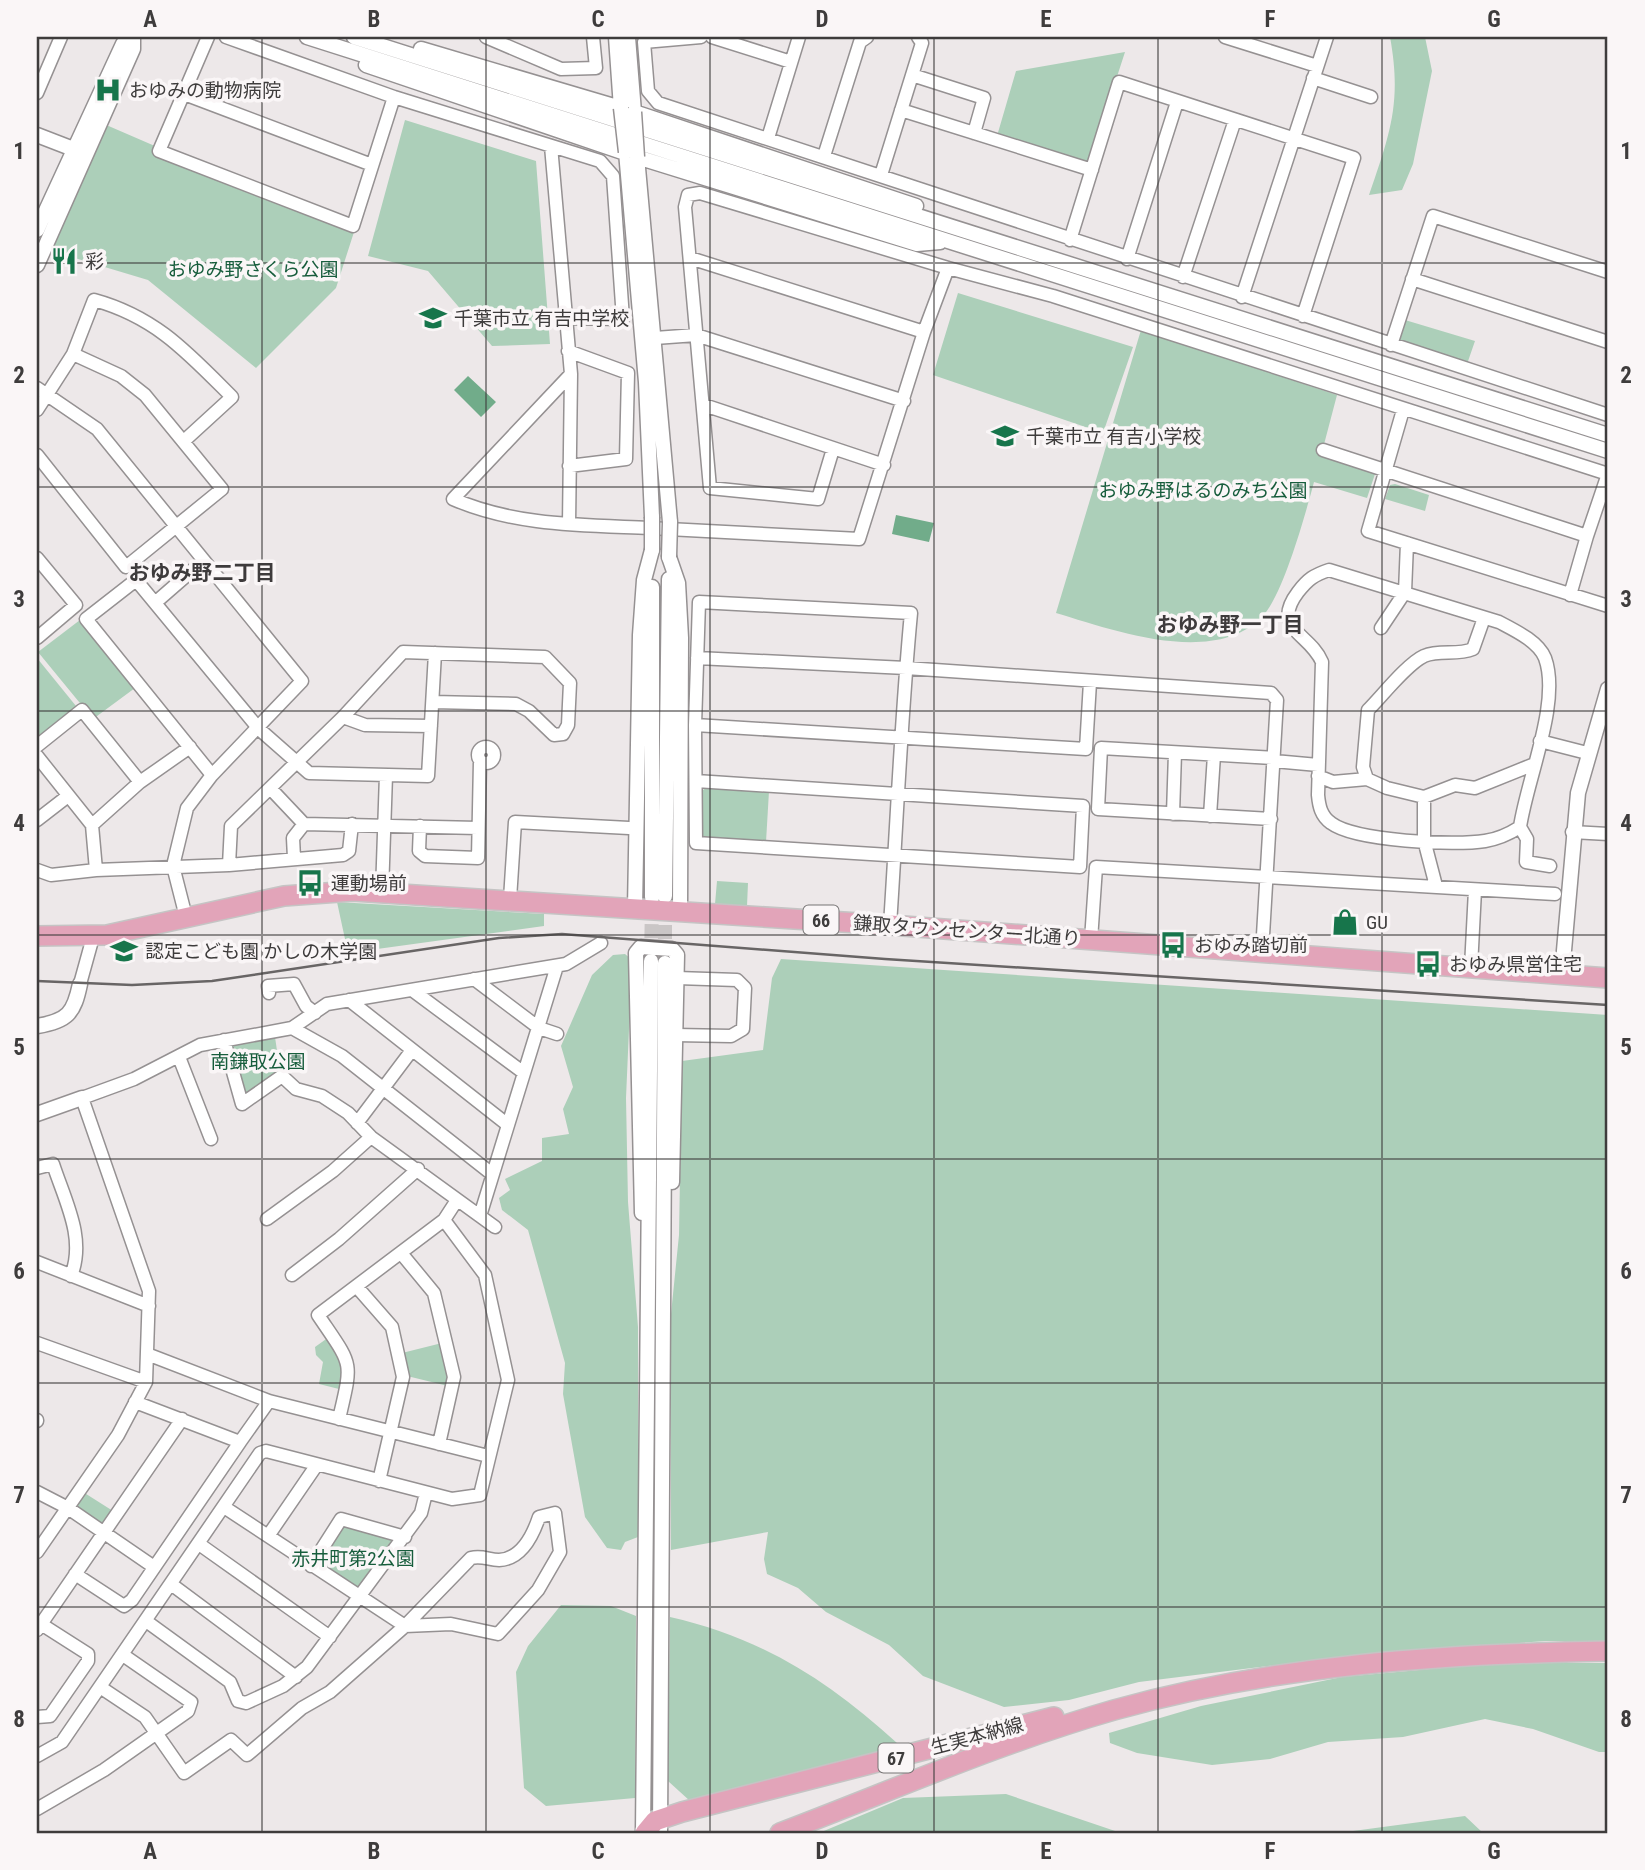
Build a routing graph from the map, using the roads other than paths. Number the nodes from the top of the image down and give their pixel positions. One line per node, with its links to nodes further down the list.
1 (61, 37): 21 (street)
2 (131, 37): 37 (street)
3 (208, 37): 25 (street)
4 (226, 37): 26 (street)
5 (304, 37): 38 (street); 45 (street)
6 (354, 37): 45 (street)
7 (380, 37): 29 (street)
8 (486, 37): 9 (street)
9 (593, 37)
10 (615, 37): 29 (street)
11 (628, 37): 29 (street)
12 (701, 37): 34 (street)
13 (712, 37): 20 (street)
14 (799, 37): 20 (street)
15 (867, 37): 39 (street)
16 (918, 37): 23 (street)
17 (1225, 37): 19 (street)
18 (1327, 37): 22 (street)
19 (1259, 42): 22 (street)
20 (791, 62): 34 (street)
21 (41, 68): 24 (street)
22 (1315, 72): 27 (street); 35 (street)
23 (912, 75): 30 (street); 32 (street)
24 (37, 93)
25 (184, 94): 40 (street); 40 (street)
26 (394, 97): 36 (street); 40 (street)
27 (1371, 97)
28 (1177, 102): 31 (street); 41 (street); 48 (street)
29 (628, 110): 38 (street, bridge); 45 (street)
30 (901, 110): 32 (street); 42 (street)
31 (1235, 120): 35 (street); 52 (street)
32 (974, 133): 41 (street)
33 (37, 135): 37 (street)
34 (768, 138): 39 (street)
35 (1294, 138): 54 (street); 55 (street)
36 (551, 146): 56 (street); 56 (street)
37 (79, 151): 43 (street)
38 (632, 155): 45 (street); 59 (street); 84 (street, bridge)
39 (824, 156): 42 (street)
40 (372, 165)
41 (1092, 170): 46 (street)
42 (881, 175): 46 (street)
43 (55, 206): 44 (street); 49 (street)
44 (37, 230)
45 (946, 233): 71 (street); 75 (street)
46 (1070, 240): 48 (street)
47 (690, 258): 50 (street); 57 (street); 58 (street)
48 (1128, 258): 52 (street)
49 (37, 264)
50 (948, 268): 57 (street); 69 (street)
51 (1608, 272): 53 (street)
52 (1183, 277): 54 (street)
53 (1412, 279): 60 (street); 61 (street)
54 (1242, 297): 55 (street)
55 (1303, 316): 61 (street)
56 (565, 318): 62 (street)
57 (924, 332): 66 (street)
58 (696, 335): 59 (street); 66 (street); 67 (street)
59 (655, 338): 85 (street, bridge)
60 (1608, 342)
61 (1391, 345): 70 (street)
62 (568, 351): 64 (street); 78 (street)
63 (73, 354): 65 (street); 72 (street); 72 (street)
64 (571, 374): 78 (street); 80 (street)
65 (42, 392): 68 (street); 81 (street)
66 (904, 401): 77 (street)
67 (704, 405): 73 (street); 73 (street)
68 (37, 410)
69 (1403, 410): 79 (street); 82 (street)
70 (1608, 415)
71 (1608, 435)
72 (185, 440): 81 (street)
73 (833, 449): 77 (street)
74 (1324, 450): 79 (street)
75 (1608, 450)
76 (37, 455): 81 (street)
77 (884, 465): 80 (street)
78 (569, 466): 80 (street)
79 (1386, 469): 82 (street); 83 (street)
80 (569, 524)
81 (176, 526): 87 (street)
82 (1587, 536): 89 (street)
83 (1407, 543): 88 (street); 89 (street)
84 (652, 551): 85 (street); 155 (street)
85 (670, 557): 156 (street)
86 (37, 558): 94 (street)
87 (202, 561): 90 (street); 104 (street)
88 (1405, 592): 92 (street); 93 (street); 117 (street)
89 (1570, 595): 91 (street)
90 (156, 603): 104 (street); 108 (street)
91 (1608, 606)
92 (1483, 618): 106 (street); 120 (street)
93 (1381, 628)
94 (37, 638)
95 (435, 653): 100 (street); 100 (street); 101 (street)
96 (697, 659): 97 (street); 97 (street); 102 (street)
97 (906, 668): 98 (street); 105 (street)
98 (1090, 682): 105 (street); 113 (street)
99 (1608, 689): 110 (street)
100 (433, 702): 103 (street)
101 (344, 718): 103 (street); 115 (street)
102 (695, 724): 105 (street); 121 (street)
103 (431, 726): 119 (street)
104 (259, 729): 115 (street); 118 (street)
105 (901, 736): 124 (street)
106 (1540, 741): 110 (street); 116 (street)
107 (37, 746): 122 (street)
108 (190, 747): 118 (street); 122 (street)
109 (1175, 752): 111 (street); 127 (street); 127 (street)
110 (1587, 753): 139 (street)
111 (1214, 755): 113 (street); 128 (street)
112 (37, 756): 125 (street)
113 (1274, 760): 117 (street); 129 (street)
114 (480, 761): 137 (street)
115 (296, 764): 119 (street); 123 (street)
116 (1532, 765): 126 (street); 136 (street)
117 (1318, 771): 120 (street); 141 (street)
118 (212, 775): 145 (street)
119 (386, 775): 134 (street)
120 (1367, 779): 126 (street)
121 (696, 781): 124 (street); 142 (street)
122 (140, 782): 133 (street)
123 (270, 788): 131 (street); 144 (street)
124 (899, 795): 142 (street); 142 (street)
125 (68, 796): 130 (street); 133 (street)
126 (1424, 797): 141 (street)
127 (1172, 814): 128 (street)
128 (1210, 816): 129 (street)
129 (1271, 819): 149 (street)
130 (37, 820)
131 (304, 824): 132 (street); 143 (street)
132 (352, 824): 134 (street); 143 (street)
133 (92, 825): 148 (street)
134 (385, 825): 135 (street); 152 (street)
135 (420, 826): 137 (street); 137 (street)
136 (1520, 827): 141 (street); 146 (street)
137 (478, 828)
138 (629, 828): 154 (street)
139 (1572, 832): 140 (street); 167 (street)
140 (1608, 834)
141 (1424, 840): 150 (street)
142 (895, 855): 158 (street)
143 (294, 858): 144 (street)
144 (229, 865): 145 (street)
145 (173, 866): 148 (street); 157 (street)
146 (1550, 866)
147 (37, 870): 148 (street)
148 (96, 870)
149 (1267, 878): 150 (street); 161 (street); 163 (street)
150 (1436, 886): 151 (street)
151 (1475, 890): 153 (street); 166 (street)
152 (382, 892): 154 (main road, 鎌取タウンセンター北通り / 66); 157 (main road, 鎌取タウンセンター北通り / 66)
153 (1555, 894)
154 (510, 899): 155 (main road, 鎌取タウンセンター北通り / 66)
155 (635, 908): 156 (main road, 鎌取タウンセンター北通り / 66)
156 (680, 911): 158 (main road, 鎌取タウンセンター北通り / 66)
157 (186, 917): 160 (main road, 鎌取タウンセンター北通り / 66)
158 (890, 925): 161 (main road, 鎌取タウンセンター北通り / 66)
159 (37, 936): 160 (main road, 鎌取タウンセンター北通り / 66)
160 (93, 937): 171 (street)
161 (1091, 940): 163 (main road, 鎌取タウンセンター北通り / 66)
162 (601, 943): 165 (street)
163 (1262, 952): 166 (main road, 鎌取タウンセンター北通り / 66)
164 (658, 962): 200 (street)
165 (557, 966): 170 (street); 178 (street)
166 (1471, 967): 167 (main road, 鎌取タウンセンター北通り / 66)
167 (1562, 973): 169 (main road, 鎌取タウンセンター北通り / 66)
168 (677, 978): 180 (street); 180 (street); 200 (street)
169 (1608, 978)
170 (474, 979): 172 (street); 178 (street)
171 (80, 984): 176 (street)
172 (412, 990): 174 (street); 184 (street)
173 (269, 993): 175 (street)
174 (349, 1000): 175 (street); 182 (street)
175 (315, 1013): 177 (street)
176 (37, 1026)
177 (292, 1028): 181 (street); 185 (street)
178 (539, 1028): 179 (street); 184 (street)
179 (557, 1034)
180 (676, 1035): 200 (street)
181 (224, 1040): 183 (street); 188 (street)
182 (412, 1050): 185 (street); 189 (street)
183 (179, 1057): 186 (street); 191 (street)
184 (524, 1073): 189 (street)
185 (382, 1089): 188 (street); 194 (street)
186 (82, 1098): 187 (street); 206 (street)
187 (37, 1114)
188 (357, 1123): 190 (street)
189 (508, 1125): 194 (street)
190 (371, 1137): 193 (street); 197 (street)
191 (211, 1139)
192 (37, 1168): 204 (street)
193 (418, 1169): 195 (street); 203 (street)
194 (492, 1174): 196 (street)
195 (457, 1199): 196 (street); 198 (street)
196 (480, 1216): 199 (street)
197 (267, 1219)
198 (444, 1220): 201 (street); 217 (street)
199 (495, 1227)
200 (656, 1249): 240 (street)
201 (401, 1253): 205 (street); 216 (street)
202 (37, 1262): 204 (street)
203 (292, 1275)
204 (71, 1276): 206 (street)
205 (357, 1287): 213 (street); 214 (street)
206 (149, 1306): 208 (street)
207 (37, 1343): 209 (street)
208 (148, 1354): 209 (street); 210 (street)
209 (146, 1382): 211 (street)
210 (269, 1401): 213 (street); 215 (street)
211 (135, 1402): 212 (street); 223 (street)
212 (182, 1419): 215 (street); 224 (street)
213 (339, 1419): 214 (street)
214 (390, 1433): 216 (street); 219 (street)
215 (240, 1442): 230 (street)
216 (439, 1444): 217 (street)
217 (488, 1456): 221 (street)
218 (316, 1466): 219 (street); 222 (street); 225 (street)
219 (379, 1481): 221 (street)
220 (37, 1492): 223 (street)
221 (426, 1493): 226 (street)
222 (225, 1507): 225 (street); 227 (street)
223 (68, 1508): 224 (street); 228 (street)
224 (102, 1532): 230 (street); 231 (street)
225 (268, 1536): 229 (street)
226 (405, 1537): 229 (street); 233 (street)
227 (199, 1545): 232 (street); 237 (street)
228 (37, 1552)
229 (312, 1566): 233 (street)
230 (154, 1567): 231 (street)
231 (75, 1574): 236 (street)
232 (172, 1584): 234 (street); 241 (street)
233 (361, 1597): 235 (street); 237 (street)
234 (145, 1621): 239 (street); 241 (street)
235 (405, 1626): 235 (street); 245 (street)
236 (39, 1627): 244 (street)
237 (330, 1637): 241 (street)
238 (1608, 1651): 243 (main road, 生実本納線 / 67)
239 (123, 1655): 242 (street); 245 (street)
240 (654, 1660): 248 (street); 249 (street)
241 (296, 1677)
242 (100, 1687): 245 (street); 246 (street)
243 (1155, 1700): 248 (main road, 生実本納線 / 67); 250 (main road, 生実本納線 / 67)
244 (37, 1717)
245 (156, 1734): 247 (street)
246 (37, 1756)
247 (37, 1809)
248 (660, 1826): 249 (main road)
249 (644, 1833)
250 (780, 1833)

